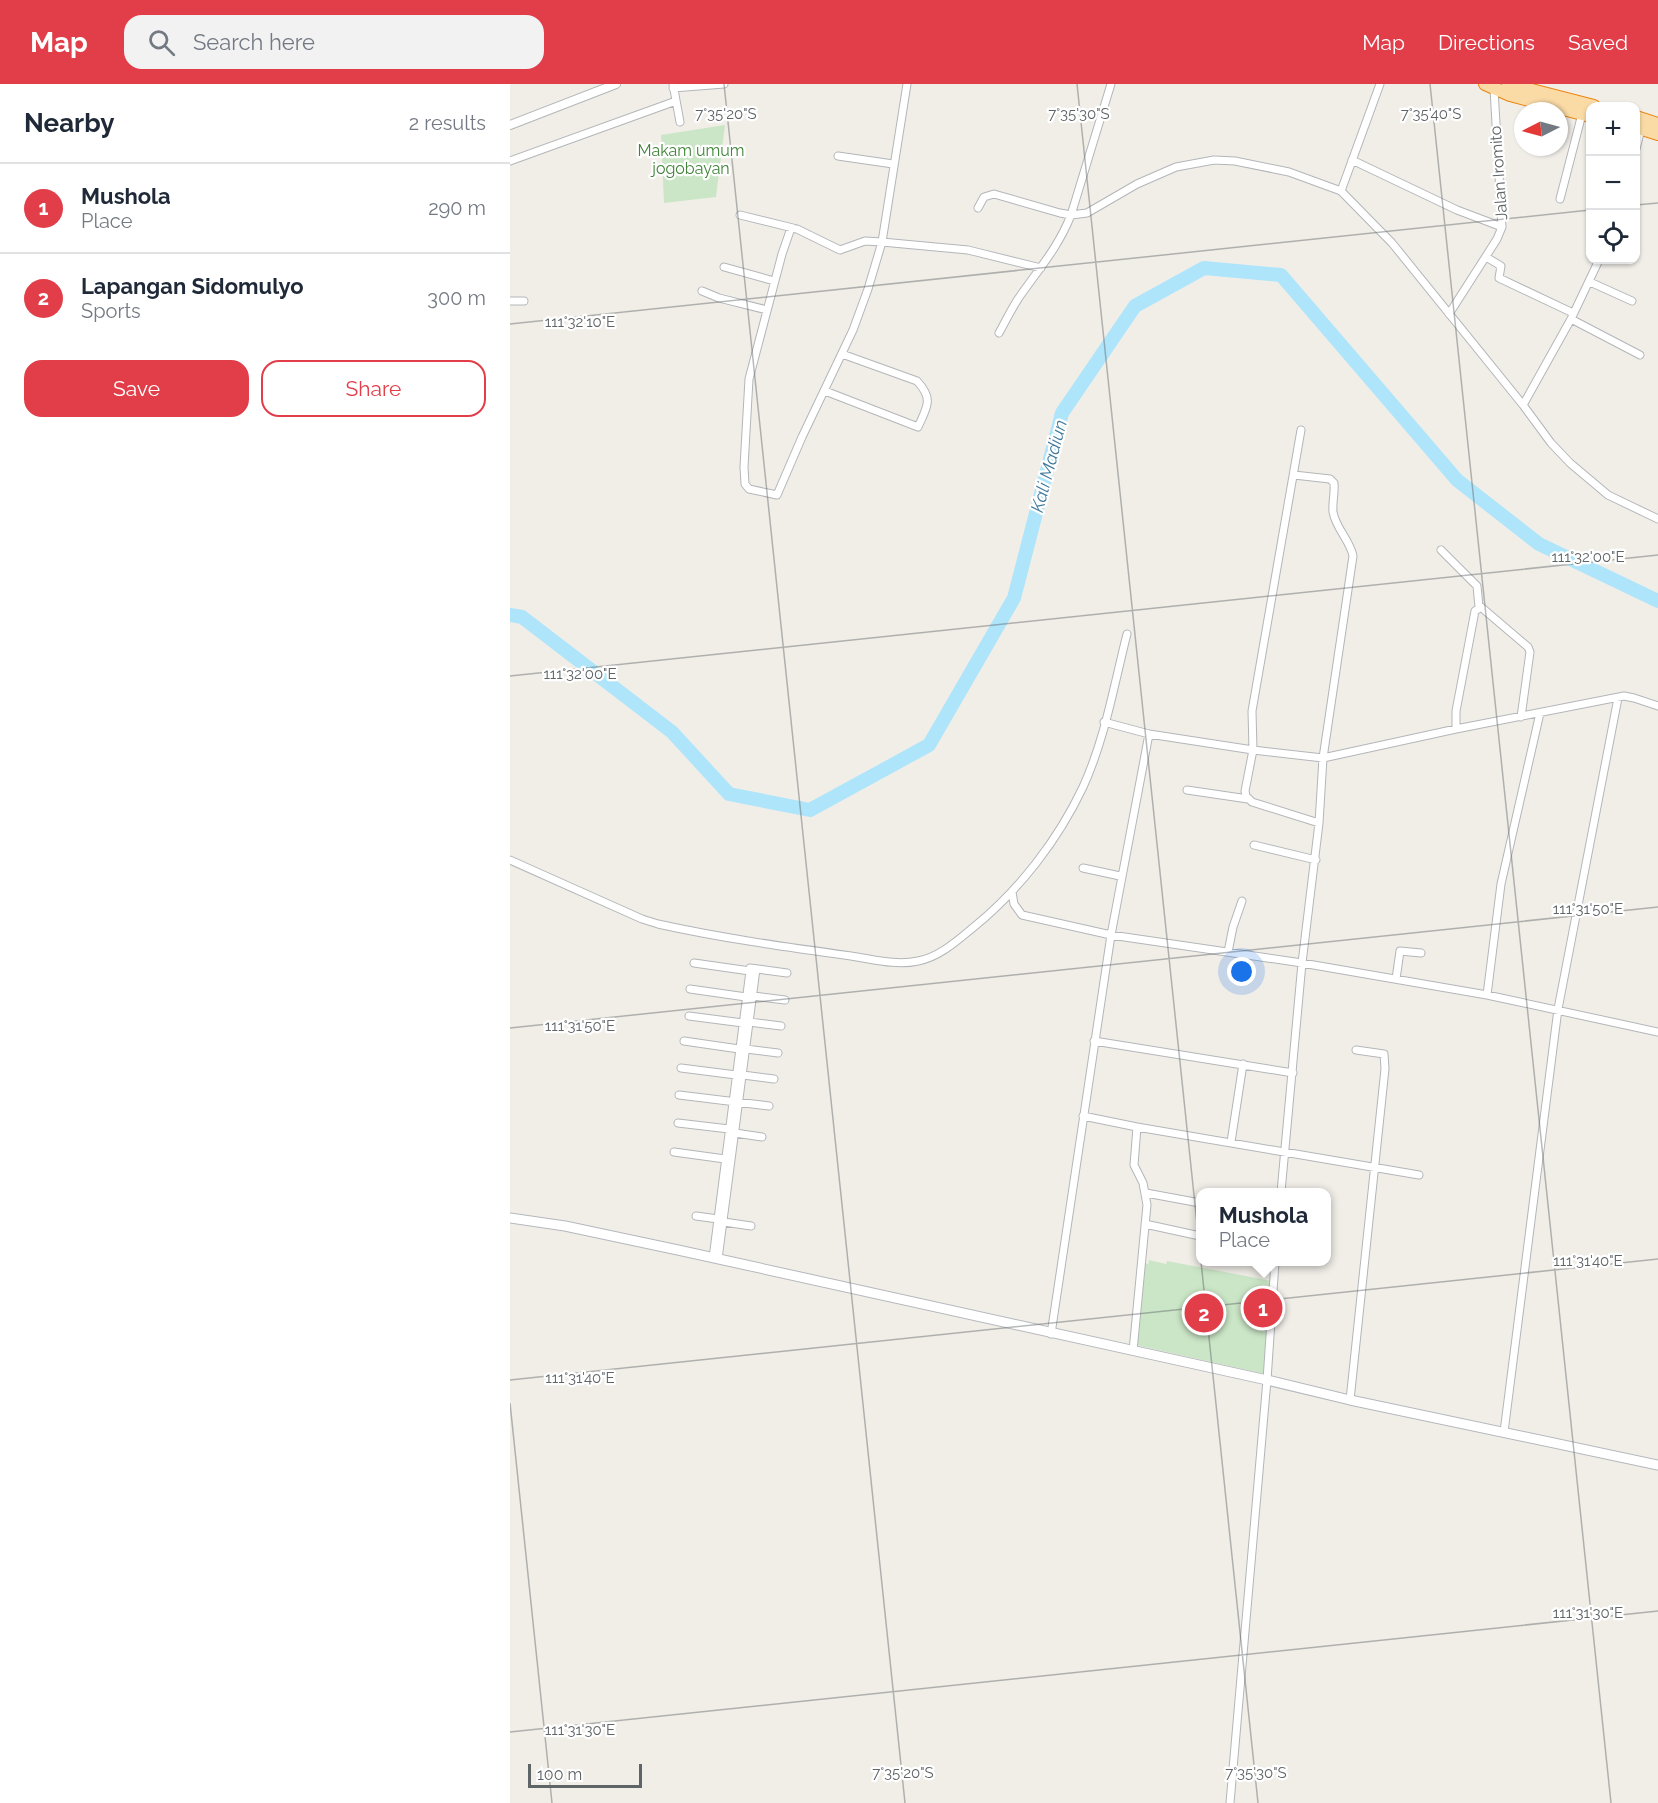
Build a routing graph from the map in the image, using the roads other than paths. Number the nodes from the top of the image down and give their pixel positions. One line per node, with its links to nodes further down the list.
1 (616, 84): 15 (street)
2 (724, 84): 7 (street)
3 (907, 84): 21 (street)
4 (1112, 84): 26 (street)
5 (1380, 84): 19 (street)
6 (1508, 84): 10 (highway)
7 (673, 86): 9 (street)
8 (1489, 86): 11 (highway); 27 (street, Jalan Iromito)
9 (676, 101): 12 (street); 20 (street)
10 (1586, 104)
11 (1586, 115): 23 (street)
12 (680, 122)
13 (1658, 123): 14 (highway)
14 (1640, 124)
15 (510, 125)
16 (1640, 125): 17 (highway)
17 (1658, 134)
18 (838, 156): 21 (street)
19 (1352, 160): 22 (street); 27 (street)
20 (510, 161)
21 (893, 164): 29 (street)
22 (1341, 191): 26 (street); 41 (street)
23 (1560, 199)
24 (978, 208): 26 (street)
25 (740, 215): 28 (street)
26 (1071, 215): 33 (street)
27 (1502, 227): 30 (street, Jalan Iromito)
28 (793, 228): 29 (street); 34 (street)
29 (882, 242): 33 (street); 44 (street)
30 (1486, 257): 41 (street, Jalan Iromito); 42 (street)
31 (1597, 264): 35 (street)
32 (724, 267): 34 (street)
33 (1041, 268): 43 (street)
34 (774, 281): 40 (street)
35 (1590, 282): 37 (street); 42 (street)
36 (702, 291): 40 (street)
37 (1632, 300)
38 (510, 301): 39 (street)
39 (524, 301)
40 (767, 310): 46 (street)
41 (1449, 314): 47 (street)
42 (1572, 316): 45 (street); 47 (street)
43 (999, 333)
44 (842, 354): 46 (street); 46 (street)
45 (1640, 355)
46 (825, 391)
47 (1523, 405): 50 (street)
48 (1300, 430): 49 (street)
49 (1294, 475): 61 (street); 62 (street)
50 (1658, 519)
51 (1441, 550): 52 (street)
52 (1479, 607): 57 (street); 59 (street)
53 (1127, 634): 58 (street)
54 (1618, 698): 55 (street); 56 (street); 85 (street)
55 (1658, 706)
56 (1540, 713): 57 (street); 82 (street)
57 (1521, 717): 59 (street)
58 (1104, 722): 60 (street); 71 (street)
59 (1456, 729): 62 (street)
60 (1149, 734): 61 (street); 70 (street)
61 (1253, 750): 62 (street); 64 (street)
62 (1323, 758): 65 (street)
63 (1187, 790): 64 (street)
64 (1248, 799): 65 (street)
65 (1319, 823): 68 (street)
66 (1254, 845): 68 (street)
67 (510, 860): 71 (street)
68 (1316, 860): 77 (street)
69 (1083, 868): 70 (street)
70 (1120, 876): 73 (street)
71 (1012, 892): 73 (street)
72 (1242, 901): 74 (street)
73 (1110, 935): 74 (street); 91 (street)
74 (1228, 952): 77 (street)
75 (1420, 953): 80 (street)
76 (694, 963): 78 (street)
77 (1302, 963): 80 (street); 97 (street)
78 (753, 970): 79 (street); 83 (street)
79 (787, 973)
80 (1396, 979): 82 (street)
81 (690, 989): 83 (street)
82 (1487, 995): 85 (street)
83 (750, 996): 84 (street); 87 (street)
84 (785, 1000)
85 (1558, 1009): 89 (street); 129 (street)
86 (689, 1016): 87 (street)
87 (746, 1023): 88 (street); 92 (street)
88 (781, 1026)
89 (1658, 1032)
90 (684, 1041): 92 (street)
91 (1094, 1041): 95 (street); 103 (street)
92 (743, 1049): 94 (street); 98 (street)
93 (1356, 1050): 112 (street)
94 (778, 1053)
95 (1243, 1064): 97 (street); 108 (street)
96 (681, 1068): 98 (street)
97 (1293, 1073): 109 (street)
98 (739, 1075): 99 (street); 101 (street)
99 (774, 1079)
100 (679, 1095): 101 (street)
101 (735, 1106): 102 (street); 106 (street)
102 (768, 1107)
103 (1083, 1116): 105 (street); 125 (street)
104 (678, 1123): 106 (street)
105 (1137, 1127): 108 (street); 115 (street)
106 (732, 1131): 107 (street); 111 (street); 119 (street)
107 (762, 1137)
108 (1231, 1142): 109 (street)
109 (1285, 1151): 112 (street); 114 (street)
110 (674, 1152): 111 (street)
111 (725, 1159): 119 (street)
112 (1375, 1168): 113 (street); 128 (street)
113 (1419, 1175)
114 (1281, 1188)
115 (1146, 1193): 116 (street); 120 (street)
116 (1196, 1202)
117 (696, 1216): 119 (street)
118 (510, 1218): 123 (main road)
119 (721, 1221): 121 (street); 123 (street)
120 (1145, 1224): 122 (street); 126 (street)
121 (752, 1226)
122 (1196, 1235)
123 (715, 1259): 125 (main road)
124 (1275, 1266): 127 (street)
125 (1051, 1334): 126 (main road)
126 (1133, 1351): 127 (main road)
127 (1267, 1380): 128 (main road); 131 (street)
128 (1350, 1400): 129 (main road)
129 (1504, 1432): 130 (main road)
130 (1658, 1465)
131 (1230, 1803)

